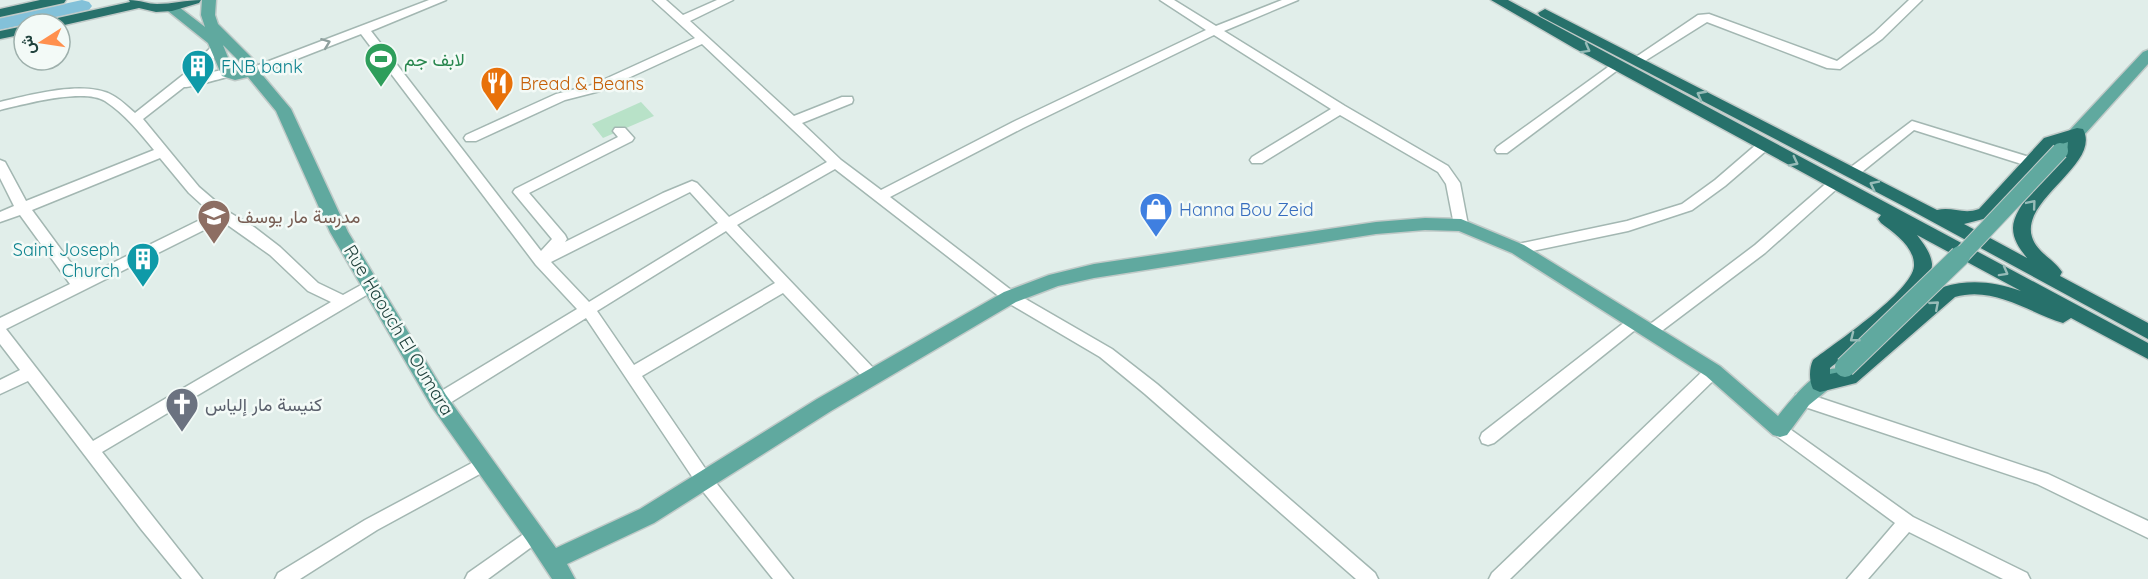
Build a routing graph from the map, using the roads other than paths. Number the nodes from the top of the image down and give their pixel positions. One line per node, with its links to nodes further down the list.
1 (59, 0): 15 (highway)
2 (194, 0): 13 (highway)
3 (440, 0): 19 (street)
4 (659, 0): 18 (street)
5 (727, 0): 18 (street)
6 (1166, 0): 20 (street)
7 (1292, 0): 20 (street)
8 (1498, 0): 25 (highway, one-way to 25)
9 (1521, 0): 24 (highway)
10 (1916, 0): 24 (street)
11 (138, 2): 12 (highway); 13 (highway)
12 (120, 5): 17 (highway)
13 (170, 7): 16 (main road)
14 (209, 7): 16 (main road); 26 (main road, Rue Haouch El Oumara)
15 (0, 13)
16 (181, 17): 22 (main road)
17 (72, 18)
18 (682, 20): 21 (street)
19 (363, 29): 26 (street, one-way to 19); 54 (street)
20 (1216, 30): 31 (street); 46 (street)
21 (703, 39): 33 (street); 36 (street)
22 (218, 47): 27 (main road); 28 (street)
23 (2148, 55): 35 (main road)
24 (1635, 61): 44 (highway, one-way to 24)
25 (1615, 66): 37 (highway); 38 (street)
26 (252, 72): 27 (main road); 57 (main road, Rue Haouch El Oumara)
27 (227, 73): 28 (street)
28 (200, 74): 32 (street)
29 (847, 100): 33 (street)
30 (0, 106): 32 (street)
31 (1340, 109): 40 (street); 52 (street)
32 (137, 121): 39 (street)
33 (792, 122): 42 (street)
34 (620, 131): 54 (street)
35 (2077, 133): 41 (highway); 58 (highway, one-way to 35); 71 (main road, bridge)
36 (471, 138)
37 (1763, 146): 45 (highway, one-way to 45); 53 (street)
38 (1502, 150)
39 (163, 152): 48 (street); 49 (street)
40 (1257, 160)
41 (2031, 162): 44 (street); 47 (highway)
42 (836, 163): 46 (street); 51 (street)
43 (0, 165): 48 (street)
44 (1852, 173): 47 (highway, one-way to 44)
45 (1835, 183): 62 (street); 65 (highway, one-way to 65); 71 (highway, one-way to 71)
46 (881, 196): 59 (street)
47 (1914, 204): 58 (highway)
48 (22, 207): 50 (street); 56 (street)
49 (222, 215): 56 (street); 60 (street)
50 (0, 217)
51 (729, 223): 54 (street); 55 (street); 61 (street)
52 (1461, 225): 53 (main road); 59 (main road)
53 (1518, 249): 62 (main road)
54 (541, 261): 61 (street)
55 (786, 284): 69 (street); 70 (street)
56 (79, 285): 63 (street)
57 (370, 286): 60 (street); 74 (main road, Rue Haouch El Oumara)
58 (2082, 295): 64 (highway)
59 (1011, 297): 70 (main road); 90 (street)
60 (343, 301): 77 (street)
61 (588, 310): 69 (street); 74 (street)
62 (1643, 327): 67 (main road); 76 (street)
63 (1, 332): 68 (street)
64 (2148, 332)
65 (2123, 338): 66 (highway); 71 (highway, one-way to 65)
66 (2148, 352)
67 (1713, 371): 75 (main road); 91 (street)
68 (30, 372): 72 (street); 77 (street)
69 (632, 374): 79 (street)
70 (872, 377): 79 (main road)
71 (1820, 384): 73 (main road)
72 (0, 388)
73 (1802, 399): 75 (main road); 81 (street)
74 (440, 401): 78 (main road, Rue Haouch El Oumara)
75 (1780, 429): 80 (street)
76 (1488, 438)
77 (90, 451): 85 (street)
78 (483, 464): 82 (main road, Rue Haouch El Oumara); 86 (street)
79 (703, 479): 83 (main road); 89 (street)
80 (1907, 522): 84 (street); 92 (street)
81 (2148, 530)
82 (535, 534): 83 (main road, Rue Haouch El Oumara); 87 (street)
83 (553, 560): 88 (main road, Rue Haouch El Oumara)
84 (2012, 577)
85 (193, 579)
86 (284, 579)
87 (474, 579)
88 (564, 579)
89 (784, 579)
90 (1369, 579)
91 (1498, 579)
92 (1856, 579)

